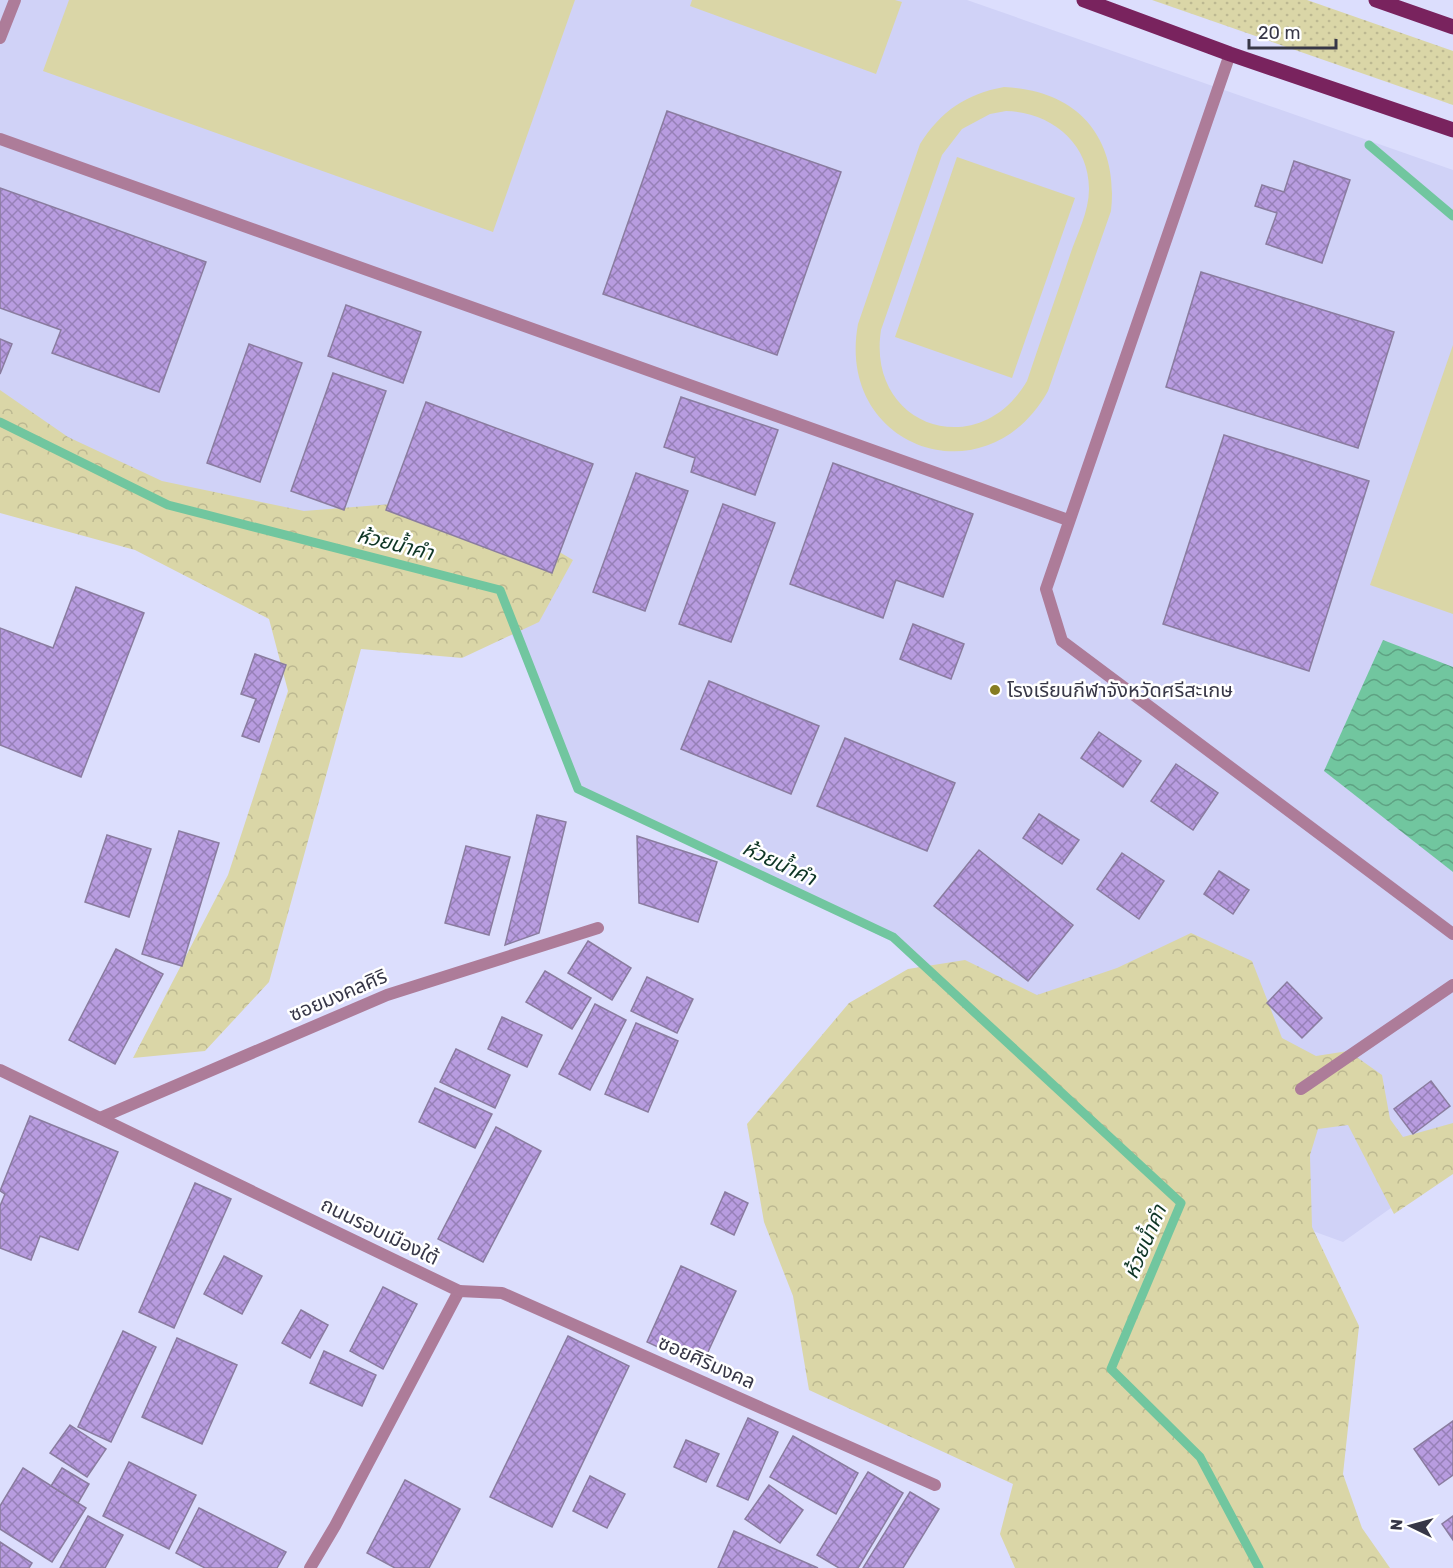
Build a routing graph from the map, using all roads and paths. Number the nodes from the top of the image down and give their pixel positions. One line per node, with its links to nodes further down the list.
1 (15, 0): 5 (street)
2 (1084, 0): 6 (main road)
3 (1377, 0): 4 (main road)
4 (1453, 27)
5 (0, 38)
6 (1230, 54): 7 (main road); 9 (street)
7 (1453, 130)
8 (0, 139): 9 (street)
9 (1068, 520): 11 (street)
10 (598, 928): 15 (street, ซอยมงคลศิริ)
11 (1453, 934)
12 (1453, 985): 14 (street)
13 (0, 1070): 15 (street, ถนนรอบเมืองใต้)
14 (1300, 1089)
15 (100, 1118): 16 (street, ถนนรอบเมืองใต้)
16 (459, 1291): 17 (street, ซอยศิริมงคล); 18 (street)
17 (935, 1485)
18 (310, 1568)

